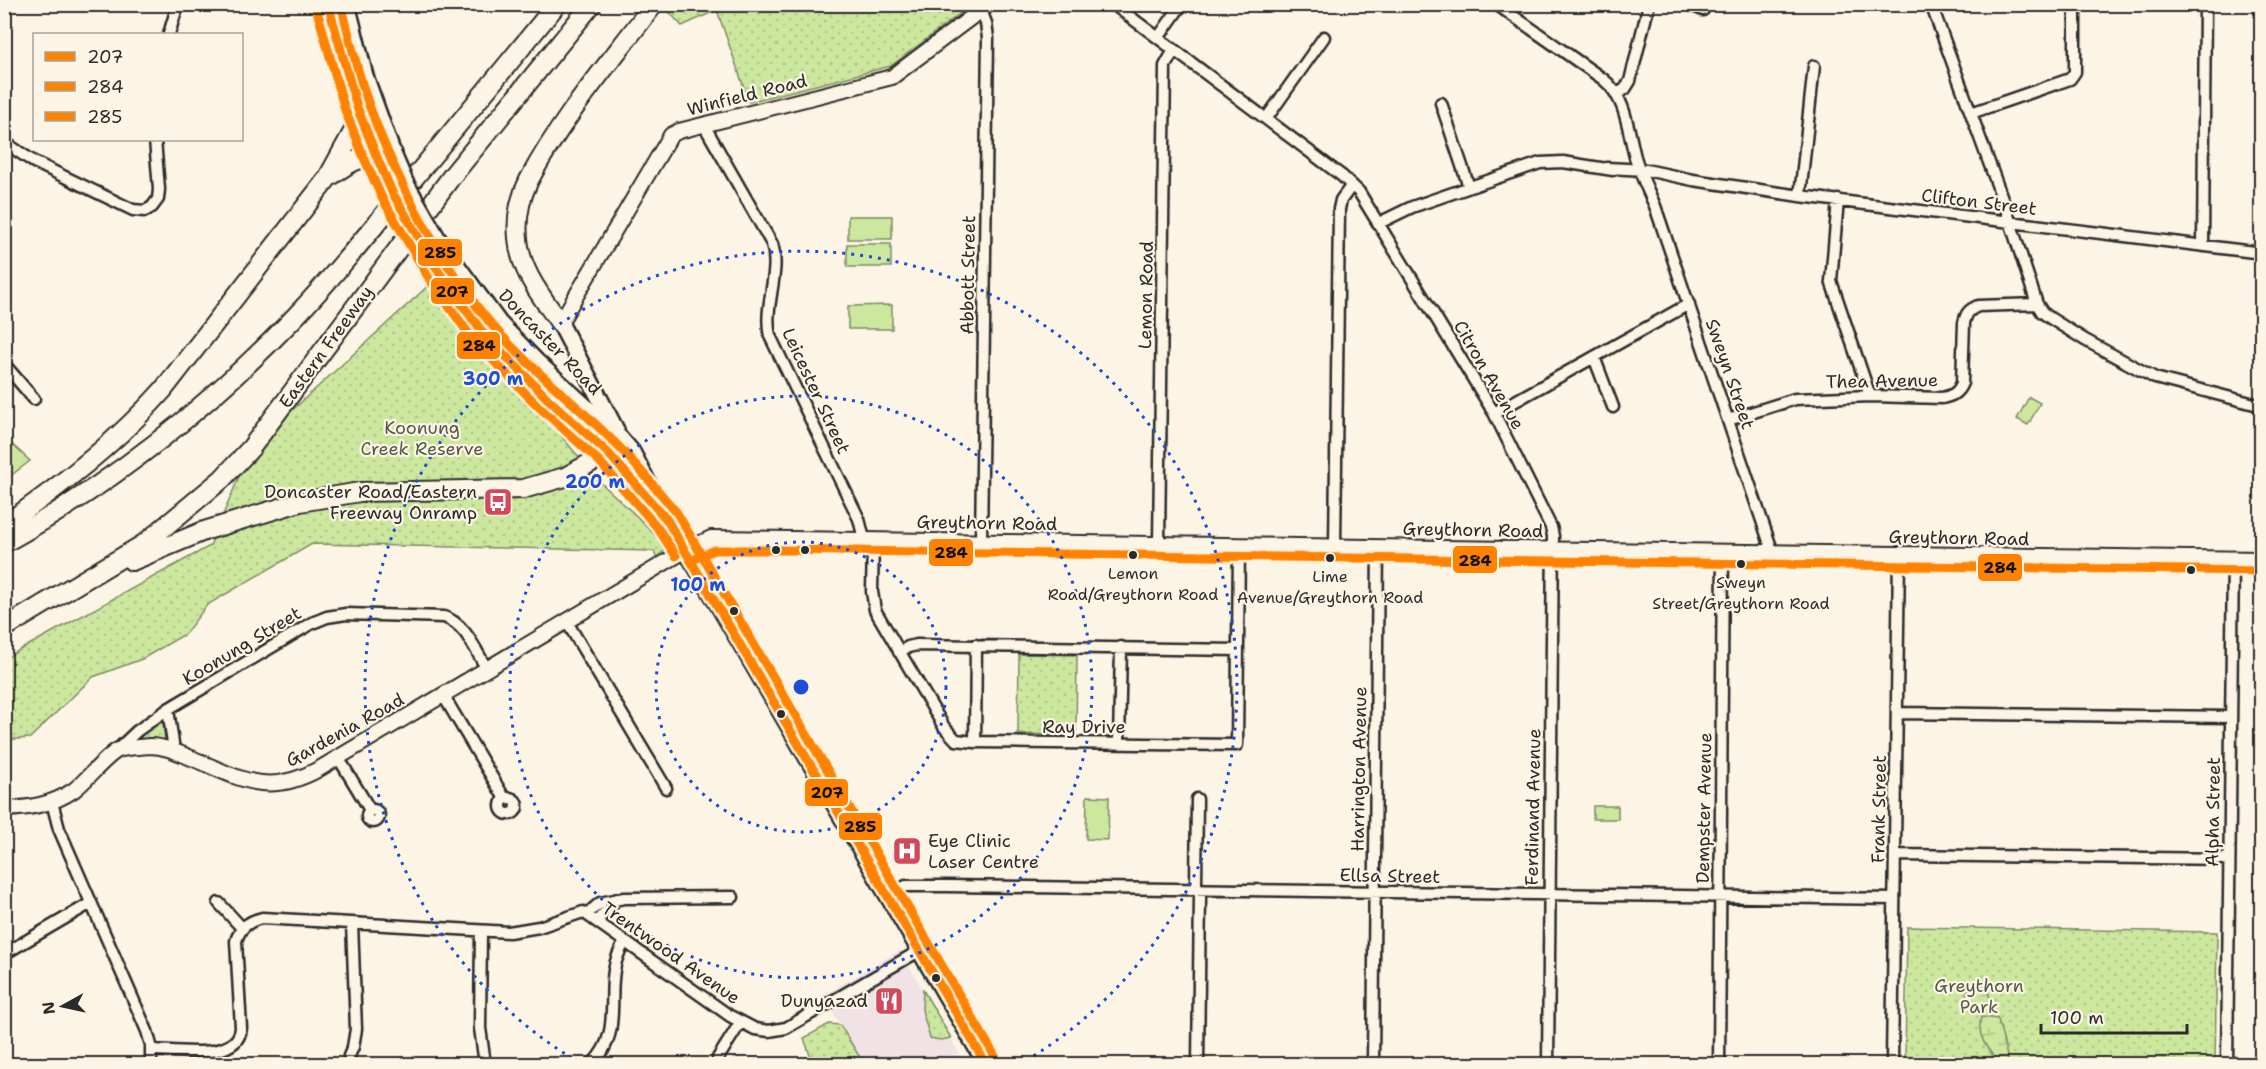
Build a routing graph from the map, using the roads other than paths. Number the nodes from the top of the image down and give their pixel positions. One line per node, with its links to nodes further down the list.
1 (178, 4): 17 (street)
2 (328, 4): 24 (main road, Doncaster Road)
3 (347, 4): 30 (main road, Doncaster Road)
4 (557, 4): 58 (highway, Eastern Freeway)
5 (592, 4): 70 (highway, Eastern Freeway)
6 (654, 4): 43 (highway)
7 (1113, 4): 19 (street)
8 (1182, 4): 19 (street)
9 (1496, 4): 22 (street, Sweyn Street)
10 (1649, 4): 22 (street)
11 (1689, 4): 16 (street)
12 (1931, 4): 25 (street)
13 (2075, 4): 25 (street)
14 (2205, 4): 39 (street)
15 (985, 7): 27 (main road, Winfield Road); 57 (street, Abbott Street)
16 (1703, 10)
17 (169, 33)
18 (1324, 37): 26 (street)
19 (1158, 38): 20 (street)
20 (1174, 50): 26 (street); 59 (street, Lemon Road)
21 (1814, 66): 35 (street)
22 (1617, 94): 31 (street, Sweyn Street)
23 (1440, 103): 33 (street)
24 (357, 107): 30 (main road, Doncaster Road); 32 (highway)
25 (1971, 113): 38 (street)
26 (1266, 119): 34 (street)
27 (704, 125): 43 (main road, Winfield Road); 56 (street, Leicester Street)
28 (155, 141): 29 (street)
29 (7, 148)
30 (384, 159): 32 (highway); 52 (main road, Doncaster Road, bridge); 53 (main road, Doncaster Road, bridge)
31 (1644, 173): 33 (street, Clifton Street); 35 (street, Clifton Street); 41 (street, Sweyn Street)
32 (327, 179): 55 (highway)
33 (1469, 187): 37 (street, Clifton Street)
34 (1355, 188): 37 (street); 61 (street)
35 (1800, 196): 36 (street, Clifton Street)
36 (1838, 200): 38 (street, Clifton Street); 46 (street)
37 (1376, 218): 50 (street, Citron Avenue)
38 (2011, 223): 39 (street, Clifton Street); 42 (street)
39 (2203, 246): 40 (street, Clifton Street)
40 (2262, 253)
41 (1689, 304): 44 (street); 51 (street, Sweyn Street)
42 (2037, 304): 46 (street, Thea Avenue); 48 (street)
43 (560, 323): 52 (main road, Doncaster Road)
44 (1594, 357): 49 (street); 50 (street)
45 (4, 364): 47 (street)
46 (1870, 396): 51 (street, Thea Avenue)
47 (34, 399)
48 (2262, 406)
49 (1613, 407)
50 (1494, 413): 63 (street, Citron Avenue)
51 (1728, 420): 66 (street, Sweyn Street)
52 (620, 438): 53 (main road); 54 (main road, Doncaster Road)
53 (608, 453): 54 (main road, Doncaster Road); 70 (highway)
54 (667, 520): 64 (main road, Doncaster Road)
55 (4, 525)
56 (868, 539): 57 (main road, Greythorn Road); 64 (main road, Greythorn Road); 76 (street, Ray Drive)
57 (981, 541): 59 (main road, Greythorn Road)
58 (4, 543)
59 (1159, 543): 60 (main road, Greythorn Road)
60 (1239, 545): 61 (main road, Greythorn Road); 75 (street, Ray Drive)
61 (1335, 546): 62 (main road, Greythorn Road)
62 (1378, 547): 63 (main road, Greythorn Road); 96 (street, Harrington Avenue)
63 (1553, 549): 65 (main road, Greythorn Road); 97 (street, Ferdinand Avenue)
64 (686, 550): 71 (main road, Gardenia Road); 98 (main road, Doncaster Road)
65 (1723, 552): 66 (main road, Greythorn Road); 100 (street, Dempster Avenue)
66 (1773, 553): 67 (main road, Greythorn Road)
67 (1899, 555): 68 (main road, Greythorn Road); 80 (street, Frank Street)
68 (2233, 559): 69 (main road, Greythorn Road); 81 (street, Alpha Street)
69 (2262, 559)
70 (86, 580): 72 (highway, Eastern Freeway)
71 (567, 622): 77 (main road, Gardenia Road); 87 (street)
72 (4, 628)
73 (976, 645): 74 (street); 76 (street); 82 (street)
74 (1121, 647): 75 (street); 83 (street)
75 (1238, 650): 83 (street, Ray Drive)
76 (899, 652): 82 (street, Ray Drive)
77 (487, 669): 78 (main road, Gardenia Road); 79 (street, Koonung Street)
78 (443, 695): 86 (main road, Gardenia Road); 88 (street)
79 (168, 708): 84 (street); 85 (street, Koonung Street)
80 (1897, 713): 81 (street); 93 (street, Frank Street)
81 (2231, 717): 94 (street, Alpha Street)
82 (975, 742): 83 (street, Ray Drive)
83 (1119, 743)
84 (174, 750): 85 (main road, Gardenia Road); 86 (main road, Gardenia Road)
85 (116, 751): 90 (main road)
86 (338, 757): 92 (street)
87 (666, 788)
88 (505, 799)
89 (1197, 799): 95 (street)
90 (52, 802): 91 (main road); 103 (street)
91 (4, 809)
92 (370, 810)
93 (1895, 855): 94 (street); 102 (street, Frank Street)
94 (2229, 859): 126 (street, Alpha Street)
95 (1198, 890): 96 (street, Ellsa Street); 98 (street, Ellsa Street); 121 (street)
96 (1374, 892): 97 (street, Ellsa Street); 122 (street, Harrington Avenue)
97 (1548, 894): 100 (street, Ellsa Street); 123 (street, Ferdinand Avenue)
98 (887, 896): 111 (main road, Doncaster Road)
99 (733, 897): 101 (street)
100 (1720, 897): 102 (street, Ellsa Street); 124 (street, Dempster Avenue)
101 (617, 899): 105 (street); 106 (street)
102 (1894, 899): 125 (street, Frank Street)
103 (92, 903): 112 (street); 114 (street)
104 (219, 903): 108 (street)
105 (587, 914): 106 (street, Trentwood Avenue); 109 (street, Trentwood Avenue)
106 (597, 921): 110 (street, Trentwood Avenue)
107 (352, 923): 108 (street, Trentwood Avenue); 109 (street, Trentwood Avenue); 115 (street)
108 (242, 928): 114 (street)
109 (481, 931): 116 (street)
110 (625, 942): 113 (street, Trentwood Avenue); 119 (street)
111 (920, 951): 113 (street, Trentwood Avenue); 120 (main road, Doncaster Road)
112 (4, 954)
113 (740, 1023): 117 (street)
114 (151, 1050): 118 (street)
115 (349, 1056)
116 (484, 1057)
117 (718, 1058)
118 (151, 1065)
119 (592, 1065)
120 (986, 1065)
121 (1198, 1065)
122 (1373, 1065)
123 (1548, 1065)
124 (1719, 1065)
125 (1892, 1065)
126 (2227, 1065)

